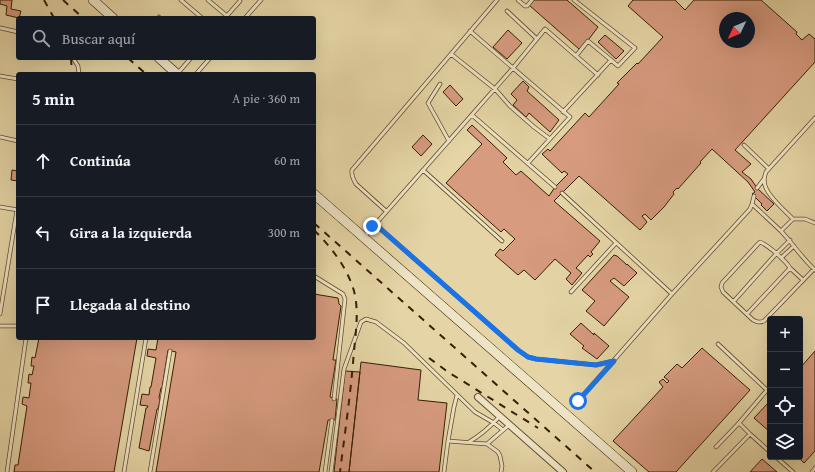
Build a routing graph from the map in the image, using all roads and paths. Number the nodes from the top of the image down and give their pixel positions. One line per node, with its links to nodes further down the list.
1 (93, 0): 11 (street)
2 (181, 0): 12 (lane)
3 (208, 0): 13 (lane)
4 (261, 0): 15 (lane)
5 (497, 0): 17 (lane)
6 (518, 0): 7 (lane)
7 (532, 0)
8 (574, 0): 26 (lane)
9 (240, 1): 14 (lane)
10 (507, 11): 19 (lane)
11 (112, 16)
12 (200, 16)
13 (225, 16)
14 (227, 16)
15 (248, 16)
16 (1, 28): 18 (lane)
17 (470, 31): 20 (lane); 27 (lane)
18 (16, 32)
19 (537, 39): 21 (lane); 27 (lane)
20 (451, 54): 36 (lane); 57 (lane)
21 (576, 56): 26 (lane); 32 (lane)
22 (74, 60): 28 (lane)
23 (161, 60): 29 (street)
24 (189, 60): 30 (lane)
25 (208, 60): 31 (lane)
26 (611, 60): 32 (lane)
27 (513, 68): 36 (lane); 37 (lane)
28 (79, 72)
29 (175, 72)
30 (179, 72)
31 (198, 72)
32 (598, 75): 37 (lane)
33 (0, 76): 34 (lane)
34 (16, 79)
35 (440, 84): 43 (lane)
36 (495, 89): 38 (lane); 41 (lane)
37 (563, 112): 41 (lane)
38 (472, 115): 43 (lane); 45 (lane)
39 (815, 118): 46 (lane)
40 (0, 137): 42 (lane)
41 (550, 139): 45 (lane)
42 (16, 141)
43 (449, 141): 47 (lane)
44 (744, 145): 46 (lane)
45 (528, 163): 49 (lane)
46 (768, 169): 48 (lane)
47 (423, 170): 57 (lane); 65 (lane)
48 (764, 179): 50 (lane); 58 (lane)
49 (555, 187)
50 (757, 188)
51 (562, 193): 66 (lane)
52 (316, 196): 63 (street)
53 (754, 196): 54 (lane)
54 (752, 204): 62 (lane); 75 (lane)
55 (0, 207): 56 (lane)
56 (16, 210)
57 (386, 211): 60 (lane)
58 (793, 219): 61 (lane); 62 (lane)
59 (16, 222): 77 (lane)
60 (375, 224): 63 (lane); 85 (lane)
61 (815, 224)
62 (781, 231): 64 (lane)
63 (363, 238): 113 (street)
64 (790, 240): 67 (lane); 68 (lane)
65 (502, 241)
66 (616, 243): 74 (lane); 75 (lane)
67 (794, 246): 69 (lane); 71 (lane)
68 (776, 254): 69 (lane); 76 (lane); 76 (lane)
69 (781, 258): 70 (lane)
70 (790, 268): 73 (lane); 78 (lane)
71 (814, 270): 73 (lane)
72 (316, 277): 89 (lane)
73 (803, 280): 78 (lane)
74 (571, 292)
75 (672, 294): 85 (lane)
76 (734, 301): 78 (lane)
77 (0, 314)
78 (747, 314)
79 (0, 326): 80 (lane)
80 (16, 326)
81 (26, 340): 105 (lane)
82 (146, 340): 106 (lane)
83 (718, 344): 86 (lane)
84 (170, 351): 107 (lane)
85 (614, 361): 90 (lane)
86 (767, 390): 94 (lane)
87 (457, 395): 93 (lane); 98 (lane); 109 (lane)
88 (478, 397): 91 (street)
89 (334, 399)
90 (578, 401)
91 (500, 416): 93 (lane); 95 (street)
92 (332, 420): 108 (lane)
93 (494, 423): 96 (lane); 99 (lane)
94 (739, 423): 97 (lane); 101 (lane)
95 (509, 424): 96 (lane); 112 (street)
96 (503, 430): 100 (lane)
97 (750, 434): 102 (lane); 114 (lane)
98 (448, 441): 99 (lane); 110 (lane)
99 (468, 442): 100 (lane)
100 (487, 444): 111 (lane)
101 (716, 447)
102 (767, 449)
103 (779, 460): 115 (lane)
104 (815, 468): 116 (lane)
105 (7, 472)
106 (124, 472)
107 (150, 472)
108 (325, 472)
109 (331, 472)
110 (444, 472)
111 (501, 472)
112 (564, 472)
113 (632, 472)
114 (713, 472)
115 (793, 472)
116 (812, 472)

